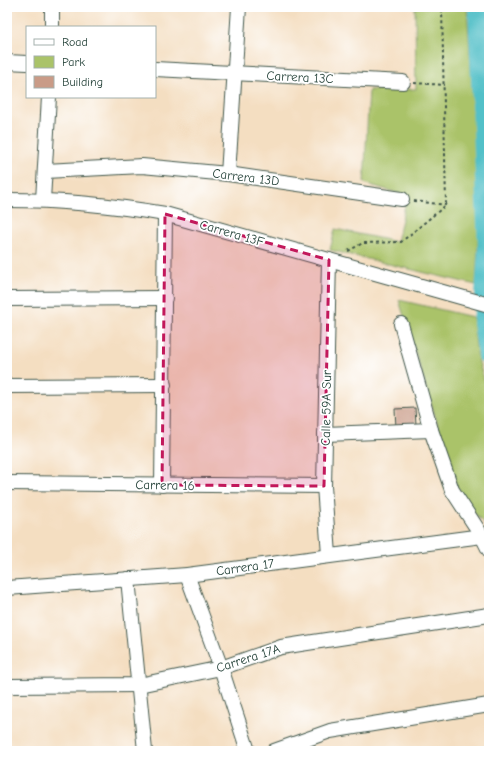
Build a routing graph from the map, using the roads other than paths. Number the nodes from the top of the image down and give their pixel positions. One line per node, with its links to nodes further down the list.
1 (52, 7): 3 (street)
2 (239, 7): 7 (street)
3 (52, 26)
4 (7, 62): 5 (street)
5 (26, 63)
6 (156, 69): 7 (street, Carrera 13C)
7 (234, 73): 8 (street, Carrera 13C); 11 (street)
8 (403, 82)
9 (49, 98): 10 (street)
10 (45, 171): 11 (street, Carrera 13D); 14 (street)
11 (228, 174): 12 (street, Carrera 13D)
12 (402, 199)
13 (7, 200): 14 (street, Carrera 13F)
14 (43, 200): 15 (street, Carrera 13F)
15 (165, 214): 16 (street, Carrera 13F); 18 (street)
16 (329, 260): 19 (street, Carrera 13F); 24 (street, Calle 59A Sur)
17 (7, 298): 18 (street)
18 (165, 298): 21 (street)
19 (489, 305)
20 (401, 324): 23 (street)
21 (164, 385): 22 (street); 26 (street)
22 (7, 386)
23 (431, 430): 24 (street); 28 (street)
24 (325, 434): 27 (street, Calle 59A Sur)
25 (7, 483): 26 (street, Carrera 16)
26 (162, 485): 27 (street, Carrera 16)
27 (324, 486): 30 (street, Calle 59A Sur)
28 (482, 536): 29 (street); 30 (street, Carrera 17)
29 (489, 550)
30 (329, 556): 31 (street, Carrera 17)
31 (187, 575): 32 (street, Carrera 17); 35 (street)
32 (128, 579): 33 (street, Carrera 17); 36 (street)
33 (7, 588)
34 (489, 615): 35 (street, Carrera 17A)
35 (221, 668): 36 (street, Carrera 17A); 40 (street)
36 (138, 685): 37 (street, Carrera 17A); 39 (street)
37 (7, 686)
38 (489, 705): 41 (street)
39 (145, 751)
40 (248, 751)
41 (274, 751)

